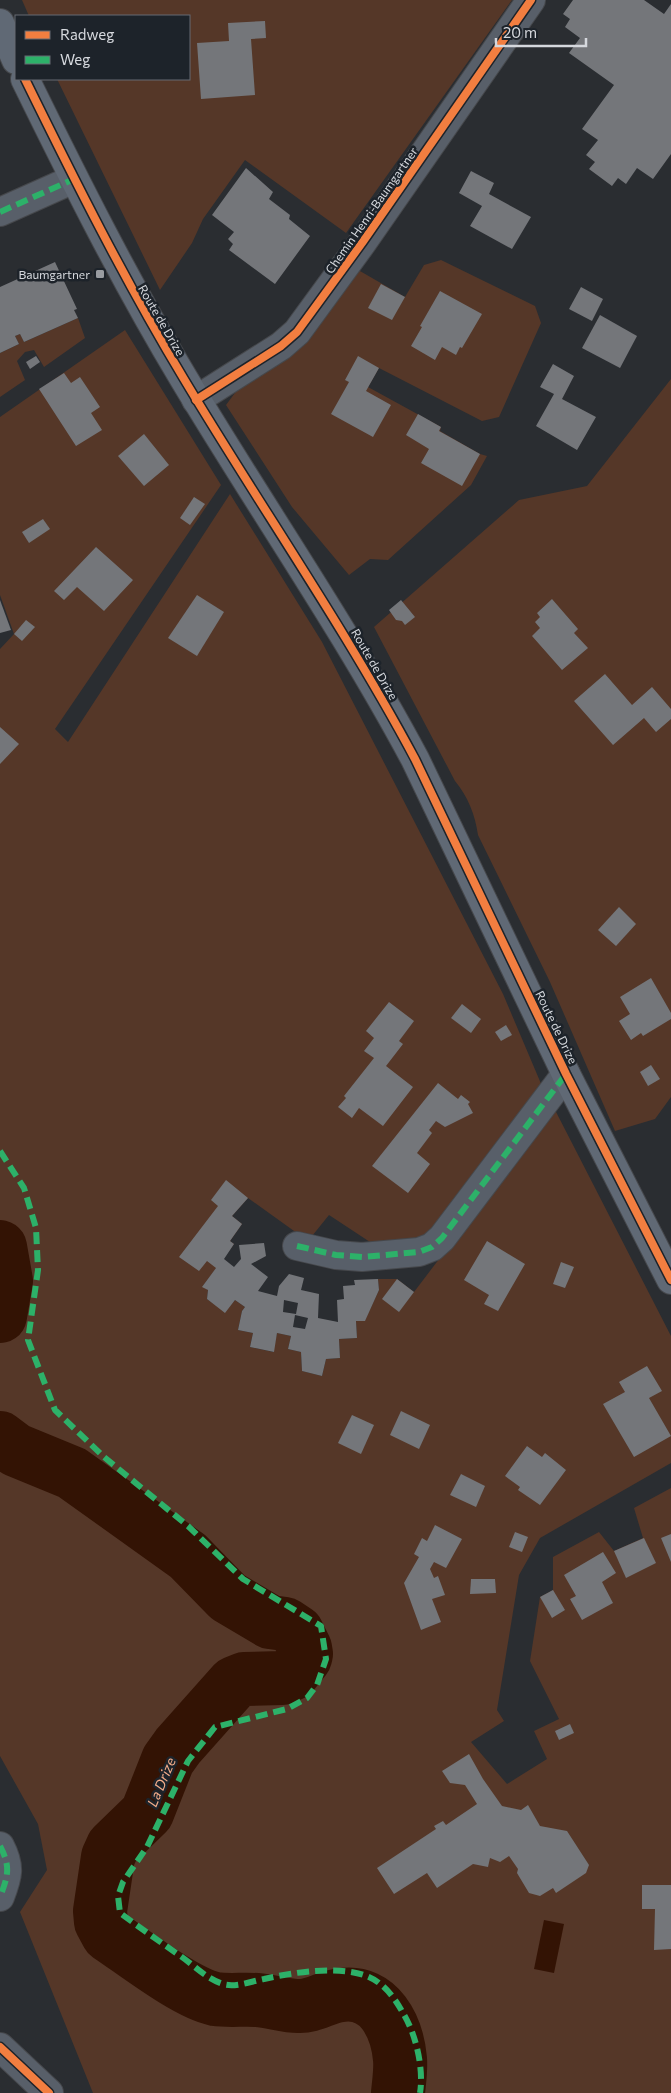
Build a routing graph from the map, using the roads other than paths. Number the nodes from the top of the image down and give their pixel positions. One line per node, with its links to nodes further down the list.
1 (531, 0): 7 (street, Chemin Henri-Baumgartner)
2 (0, 23): 3 (main road)
3 (15, 58)
4 (25, 80): 5 (main road, Route de Drize)
5 (74, 179): 6 (street); 7 (main road, Route de Drize)
6 (0, 212)
7 (196, 400): 8 (main road, Route de Drize)
8 (566, 1074): 9 (street); 10 (main road, Route de Drize)
9 (297, 1246)
10 (671, 1280)
11 (0, 1846): 12 (street)
12 (0, 1897)
13 (0, 2047): 14 (street)
14 (49, 2093)

